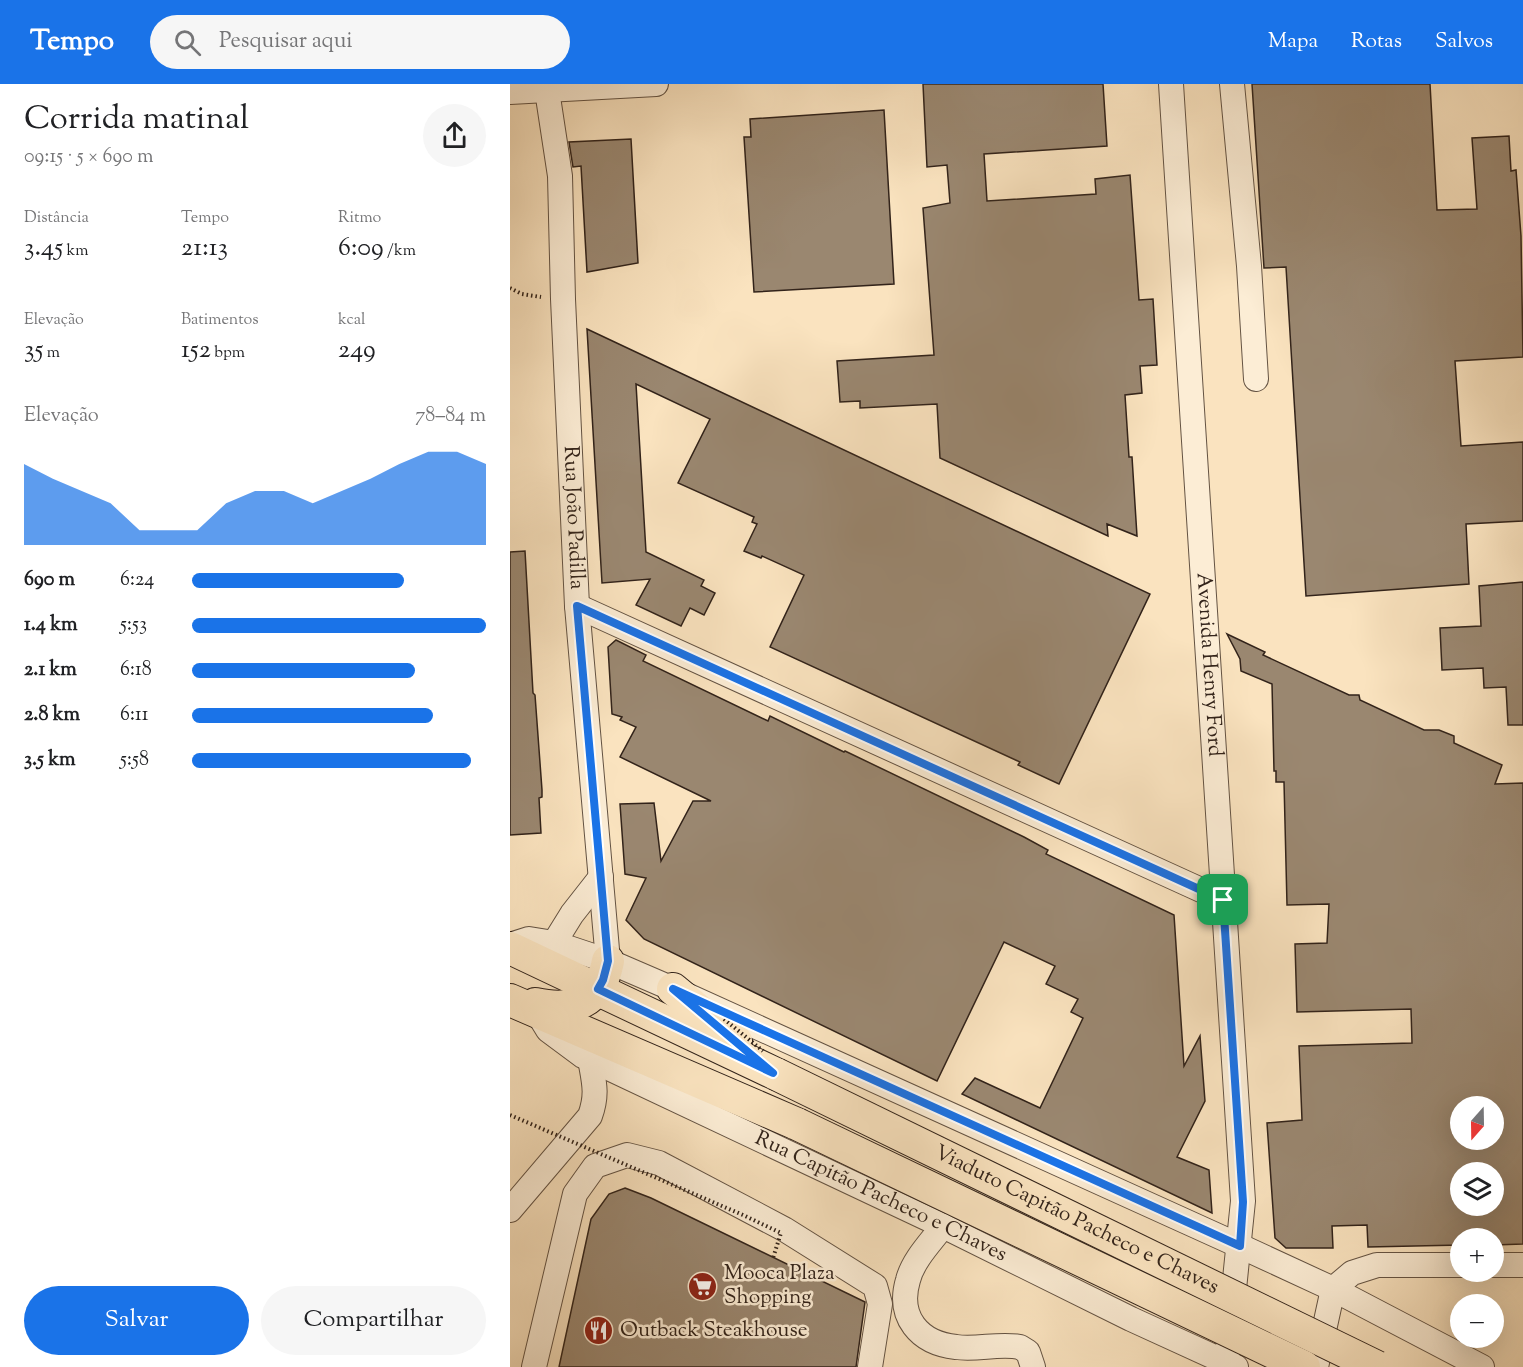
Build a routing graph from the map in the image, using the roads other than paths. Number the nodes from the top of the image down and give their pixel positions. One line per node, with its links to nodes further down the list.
1 (656, 84): 4 (street)
2 (1171, 84): 9 (street, Avenida Henry Ford)
3 (1232, 84): 6 (street)
4 (546, 87): 5 (street); 7 (street, Rua João Padilla)
5 (510, 92)
6 (1256, 379)
7 (577, 606): 8 (street, Rua João Padilla); 9 (street)
8 (602, 878): 10 (street); 12 (street, Rua João Padilla)
9 (1223, 900): 20 (street, Avenida Henry Ford)
10 (554, 943): 11 (street); 12 (street)
11 (510, 946): 12 (main road)
12 (603, 975): 13 (street); 14 (main road); 16 (main road)
13 (673, 989): 16 (main road); 20 (street)
14 (519, 1004): 15 (street, Rua Capitão Pacheco e Chaves); 17 (main road, Rua Capitão Pacheco e Chaves)
15 (590, 1059): 18 (street); 19 (street, Rua Capitão Pacheco e Chaves)
16 (774, 1074): 31 (main road, Viaduto Capitão Pacheco e Chaves, bridge)
17 (797, 1124): 29 (main road, Viaduto Capitão Pacheco e Chaves, bridge)
18 (510, 1210)
19 (943, 1226): 25 (street, Rua Capitão Pacheco e Chaves); 28 (street)
20 (1240, 1246): 24 (street); 25 (street, Avenida Henry Ford)
21 (1450, 1265): 24 (street)
22 (1504, 1265): 23 (street)
23 (1523, 1265)
24 (1333, 1289): 30 (street); 32 (street)
25 (1229, 1366)
26 (534, 1367): 27 (street)
27 (870, 1367)
28 (1033, 1367)
29 (1304, 1367)
30 (1316, 1367)
31 (1377, 1367)
32 (1482, 1367)

